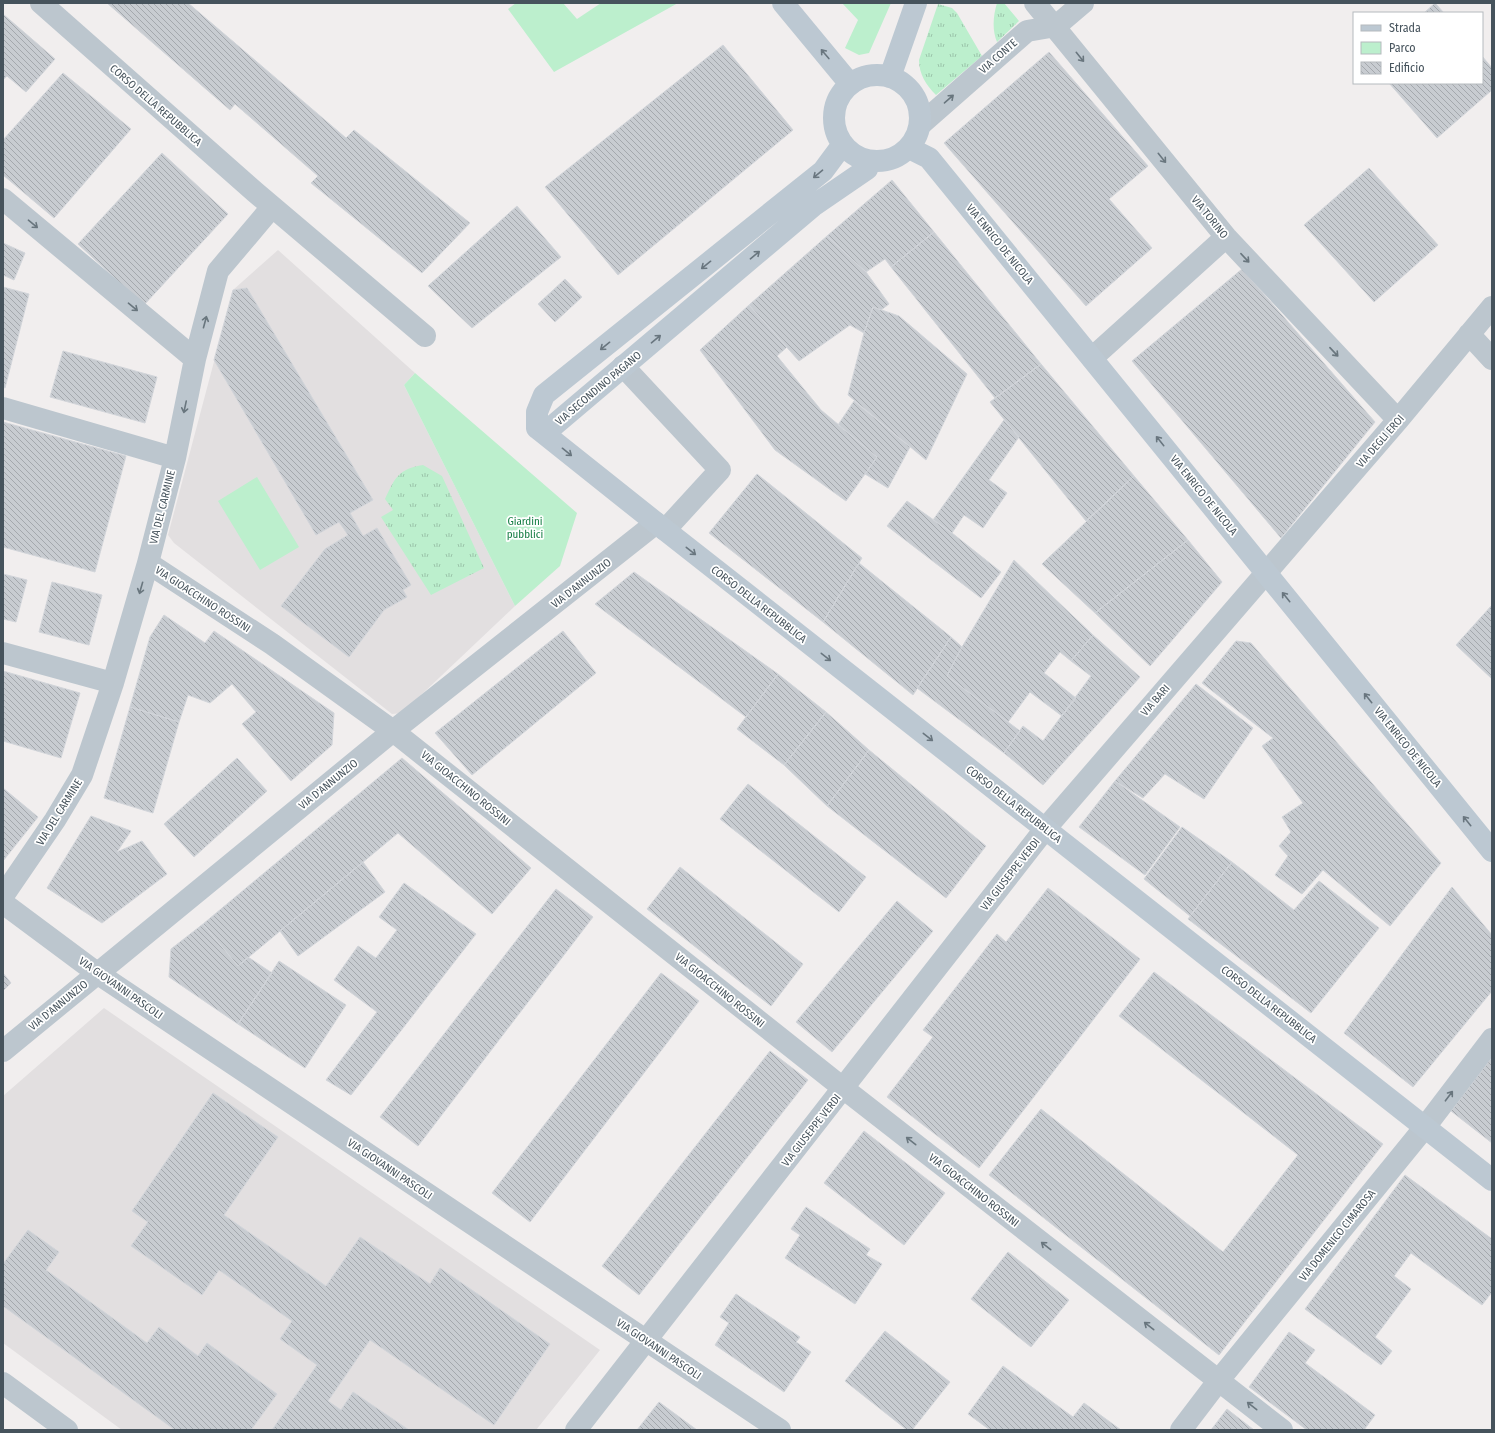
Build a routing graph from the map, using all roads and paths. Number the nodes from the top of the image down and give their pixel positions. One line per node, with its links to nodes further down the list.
1 (41, 3): 14 (street, CORSO DELLA REPUBBLICA)
2 (783, 3): 8 (main road, one-way to 2)
3 (916, 3): 7 (main road)
4 (1035, 3): 6 (street, VIA TORINO)
5 (1083, 3): 6 (street)
6 (1056, 26): 9 (street, VIA CONTE, one-way to 6); 15 (street, VIA TORINO, one-way to 15)
7 (890, 77): 8 (main road); 9 (main road)
8 (850, 84): 10 (main road)
9 (920, 125): 11 (main road)
10 (843, 144): 12 (main road); 25 (main road, VIA SECONDINO PAGANO, one-way to 25)
11 (909, 148): 12 (main road); 19 (main road, VIA ENRICO DE NICOLA)
12 (867, 160): 22 (main road, VIA SECONDINO PAGANO, one-way to 12)
13 (3, 199): 20 (street, one-way to 20)
14 (272, 207): 18 (street, CORSO DELLA REPUBBLICA); 20 (street, VIA DEL CARMINE, one-way to 14)
15 (1226, 238): 19 (street); 24 (street, VIA TORINO, one-way to 24)
16 (1492, 307): 17 (street, VIA DEGLI EROI)
17 (1469, 334): 21 (street); 24 (street, VIA DEGLI EROI)
18 (426, 336)
19 (1092, 358): 29 (main road, VIA ENRICO DE NICOLA, one-way to 19)
20 (195, 359): 26 (street, VIA DEL CARMINE, one-way to 26)
21 (1492, 359)
22 (624, 366): 25 (main road, VIA SECONDINO PAGANO); 27 (street, VIA D'ANNUNZIO)
23 (3, 408): 26 (street)
24 (1398, 420): 29 (street, VIA DEGLI EROI)
25 (537, 428): 27 (main road, CORSO DELLA REPUBBLICA, one-way to 27)
26 (174, 458): 28 (street, VIA DEL CARMINE)
27 (660, 527): 32 (street, VIA D'ANNUNZIO); 33 (main road, CORSO DELLA REPUBBLICA, one-way to 33)
28 (148, 563): 31 (street, VIA DEL CARMINE, one-way to 31); 32 (street, VIA GIOACCHINO ROSSINI)
29 (1266, 572): 33 (street, VIA BARI); 34 (main road, VIA ENRICO DE NICOLA, one-way to 29)
30 (3, 653): 31 (street)
31 (113, 683): 35 (street, VIA DEL CARMINE)
32 (393, 731): 37 (street, VIA D'ANNUNZIO); 40 (street, VIA GIOACCHINO ROSSINI)
33 (1045, 829): 40 (street, VIA GIUSEPPE VERDI); 41 (main road, CORSO DELLA REPUBBLICA)
34 (1492, 851)
35 (3, 896)
36 (3, 903): 37 (street, VIA GIOVANNI PASCOLI)
37 (97, 973): 39 (street, VIA D'ANNUNZIO); 43 (street, VIA GIOVANNI PASCOLI)
38 (1492, 1039): 41 (street, VIA DOMENICO CIMAROSA, one-way to 38)
39 (3, 1051)
40 (843, 1088): 43 (street, VIA GIUSEPPE VERDI); 44 (street, VIA GIOACCHINO ROSSINI, one-way to 40)
41 (1425, 1127): 42 (main road, CORSO DELLA REPUBBLICA); 44 (street, VIA DOMENICO CIMAROSA)
42 (1492, 1180)
43 (647, 1341): 47 (street, VIA GIUSEPPE VERDI); 48 (street, VIA GIOVANNI PASCOLI)
44 (1218, 1380): 49 (street, VIA DOMENICO CIMAROSA); 50 (street, VIA GIOACCHINO ROSSINI, one-way to 44)
45 (3, 1383): 46 (street)
46 (67, 1430)
47 (576, 1430)
48 (780, 1430)
49 (1181, 1430)
50 (1282, 1430)

